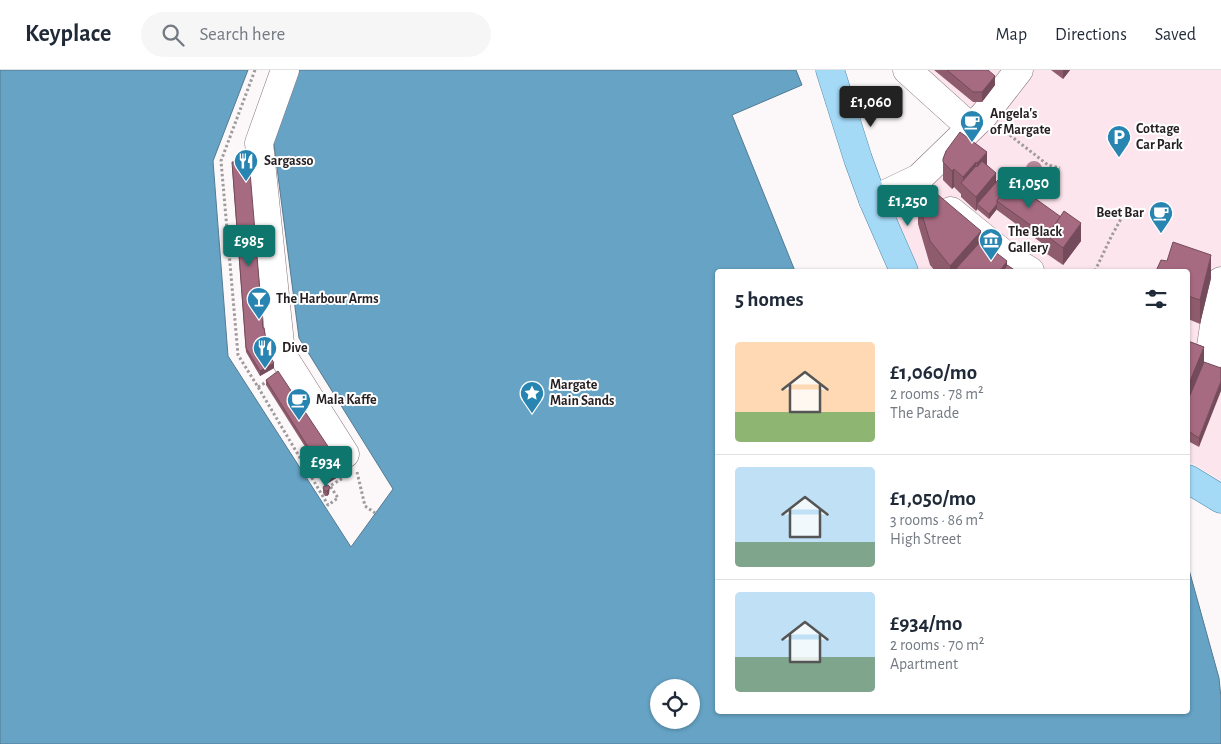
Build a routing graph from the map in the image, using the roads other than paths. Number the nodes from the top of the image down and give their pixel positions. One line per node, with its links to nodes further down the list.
1 (284, 70): 12 (street)
2 (830, 70): 7 (main road)
3 (907, 70): 5 (street)
4 (1019, 70): 5 (street)
5 (977, 121): 6 (street)
6 (918, 178): 7 (street); 9 (street)
7 (874, 200): 8 (main road)
8 (903, 269)
9 (1027, 269)
10 (1221, 281): 11 (street)
11 (1206, 356)
12 (351, 462)
13 (1190, 480): 14 (main road)
14 (1221, 499)

